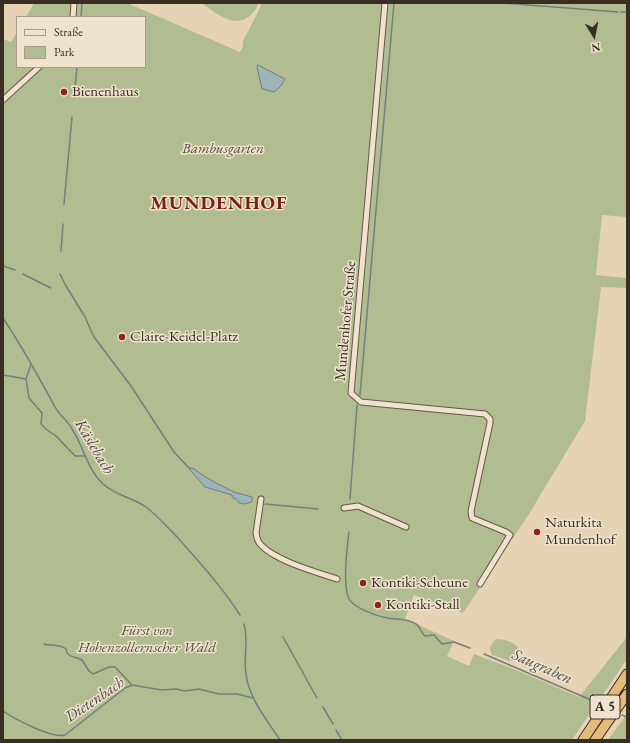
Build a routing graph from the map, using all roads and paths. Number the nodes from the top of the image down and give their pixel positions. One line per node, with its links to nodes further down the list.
1 (74, 3): 3 (street)
2 (385, 3): 10 (street, Mundenhofer Straße)
3 (73, 16)
4 (37, 68): 5 (street)
5 (3, 100)
6 (261, 499): 9 (street)
7 (344, 508): 8 (street)
8 (406, 526)
9 (337, 579)
10 (480, 584)
11 (627, 674): 13 (highway, A 5)
12 (627, 694): 14 (highway, A 5)
13 (583, 740)
14 (595, 740)

